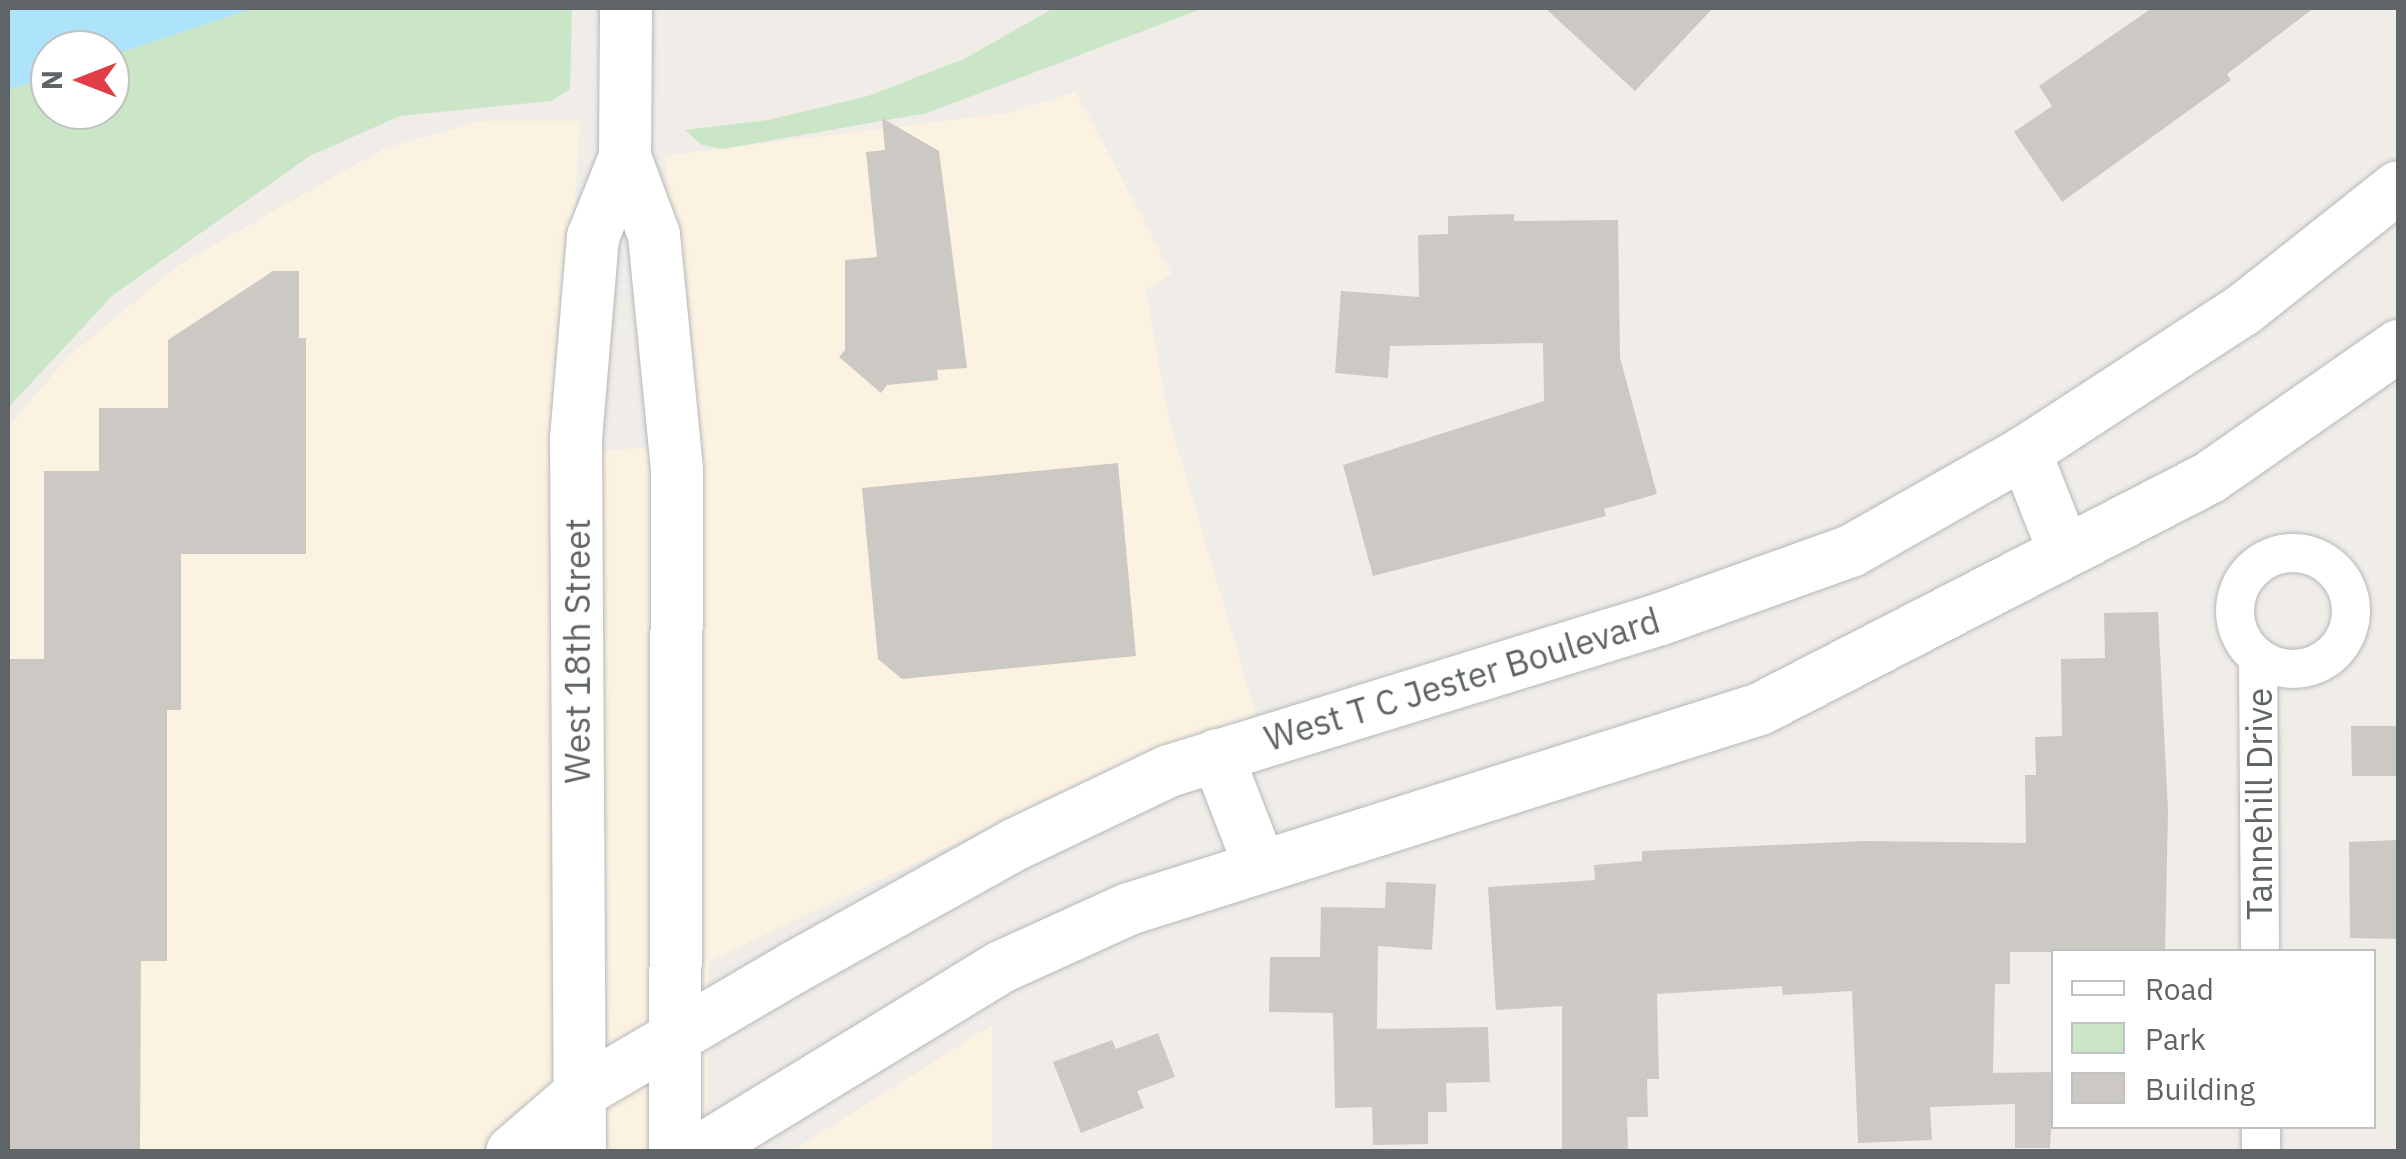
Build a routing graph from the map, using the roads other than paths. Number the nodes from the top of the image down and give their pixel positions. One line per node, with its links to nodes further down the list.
1 (626, 26): 2 (main road, West 18th Street)
2 (624, 157): 11 (main road, West 18th Street); 12 (main road, West 18th Street)
3 (2398, 187): 5 (main road, West T C Jester Boulevard)
4 (2398, 346): 6 (main road)
5 (2025, 452): 6 (main road); 8 (main road, West T C Jester Boulevard)
6 (2064, 551): 9 (main road)
7 (2258, 657): 10 (street, Tannehill Drive)
8 (1218, 755): 9 (main road); 11 (main road, West T C Jester Boulevard)
9 (1259, 864): 16 (main road)
10 (2260, 949)
11 (680, 1034): 12 (main road, West T C Jester Boulevard); 15 (main road, West 18th Street)
12 (580, 1092): 13 (main road, West T C Jester Boulevard); 14 (main road, West 18th Street)
13 (512, 1152)
14 (580, 1152)
15 (675, 1152)
16 (698, 1152)

